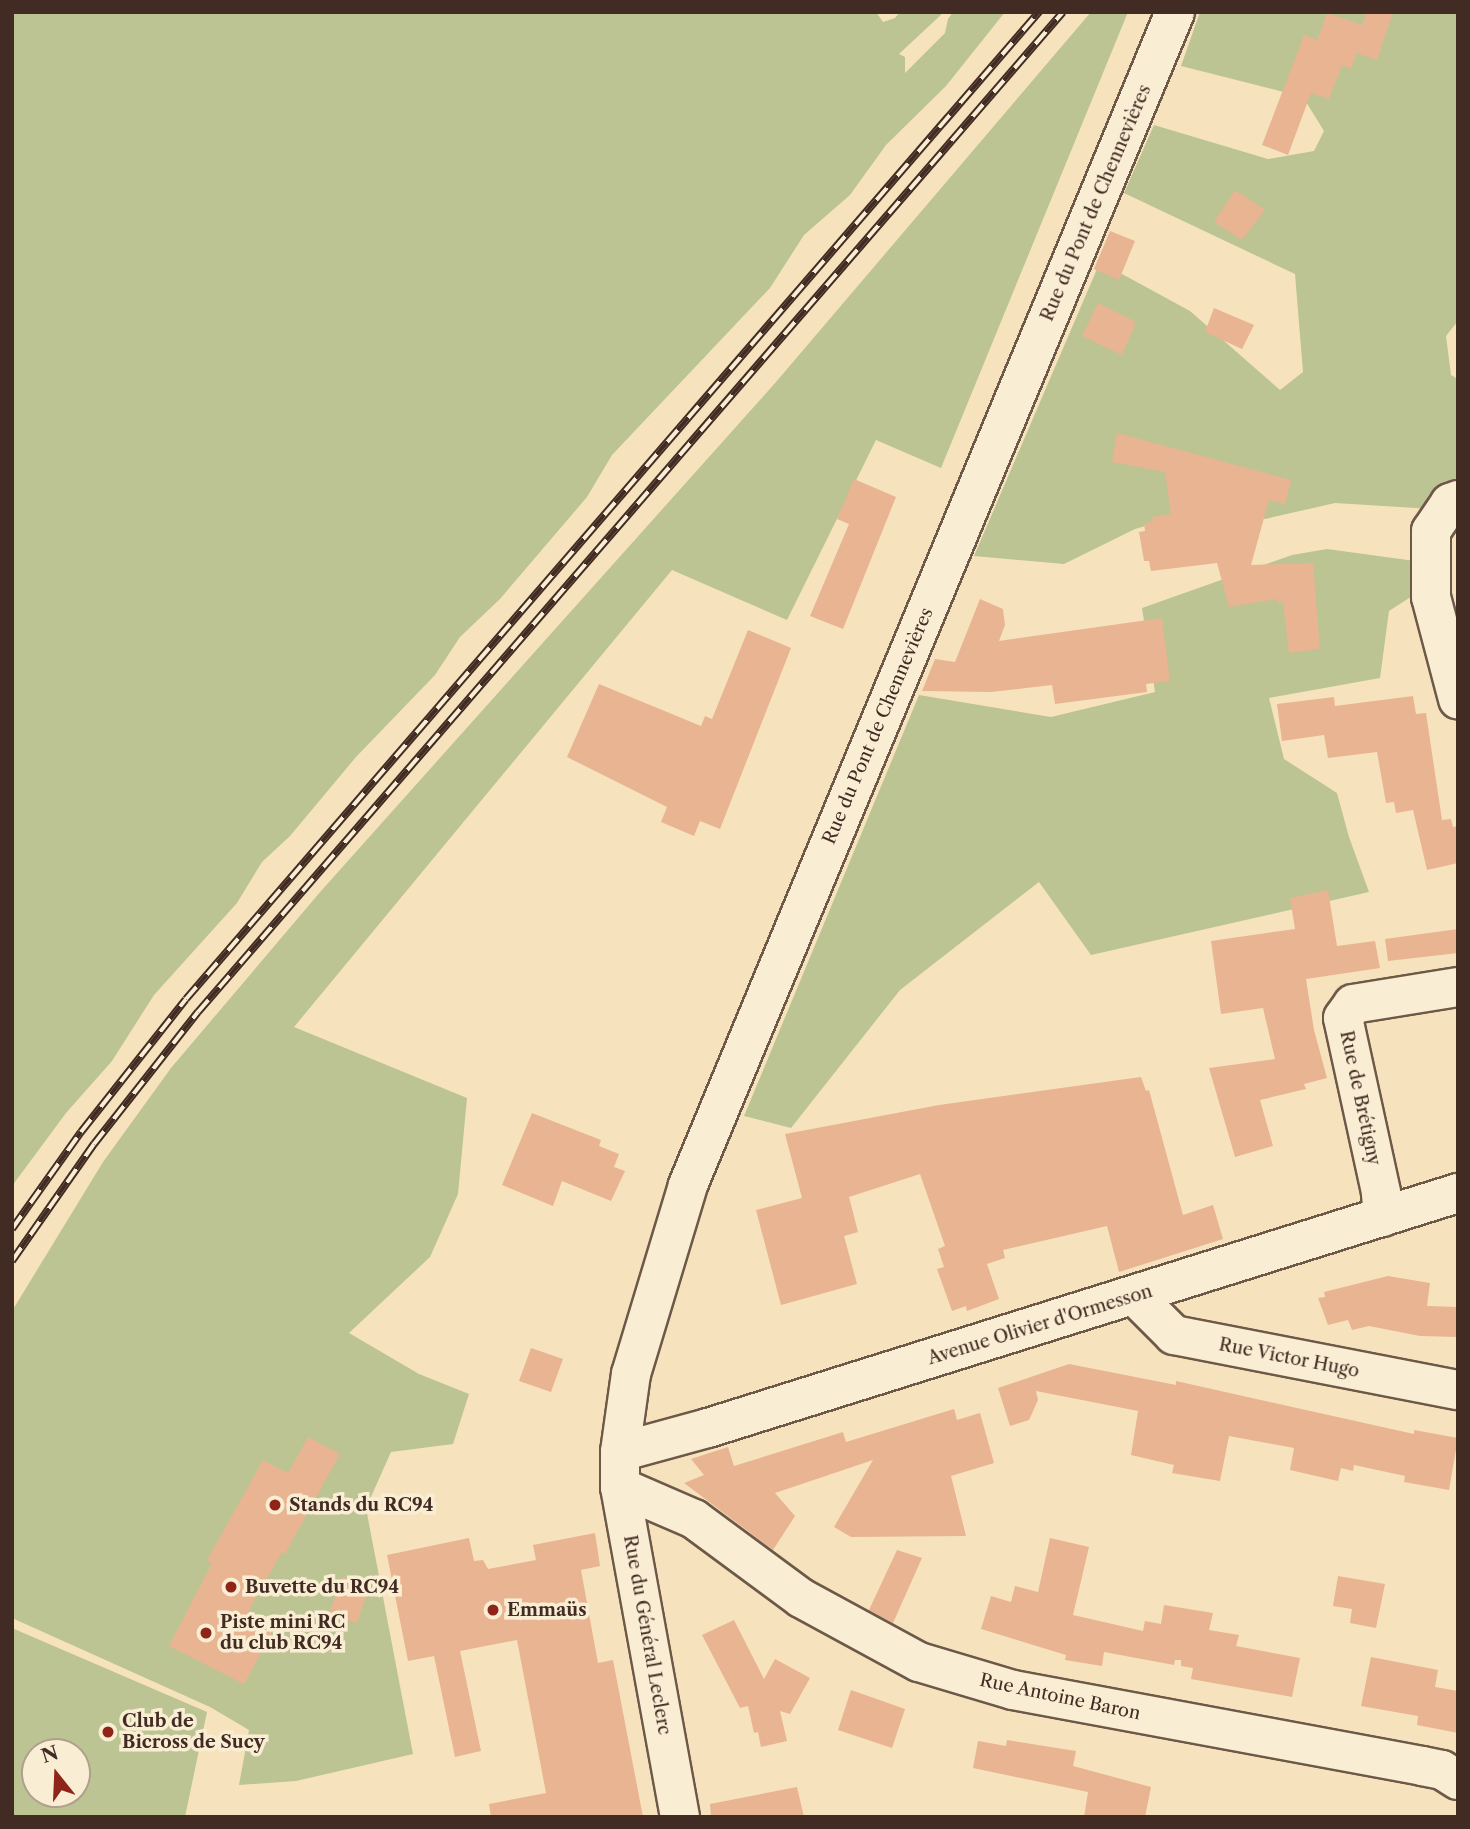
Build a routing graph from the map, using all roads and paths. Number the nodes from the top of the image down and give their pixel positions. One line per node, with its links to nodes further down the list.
1 (1175, 12): 9 (main road, Rue du Pont de Chennevières)
2 (1458, 500): 3 (main road)
3 (1458, 699)
4 (1458, 987): 6 (main road, Rue de Brétigny)
5 (1458, 1193): 6 (main road, Avenue Olivier d'Ormesson)
6 (1383, 1217): 7 (main road, Avenue Olivier d'Ormesson)
7 (1135, 1296): 8 (main road, Rue Victor Hugo); 9 (main road, Avenue Olivier d'Ormesson)
8 (1458, 1390)
9 (620, 1470): 10 (main road, Rue Antoine Baron); 11 (main road, Rue du Général Leclerc)
10 (1458, 1780)
11 (680, 1817)

